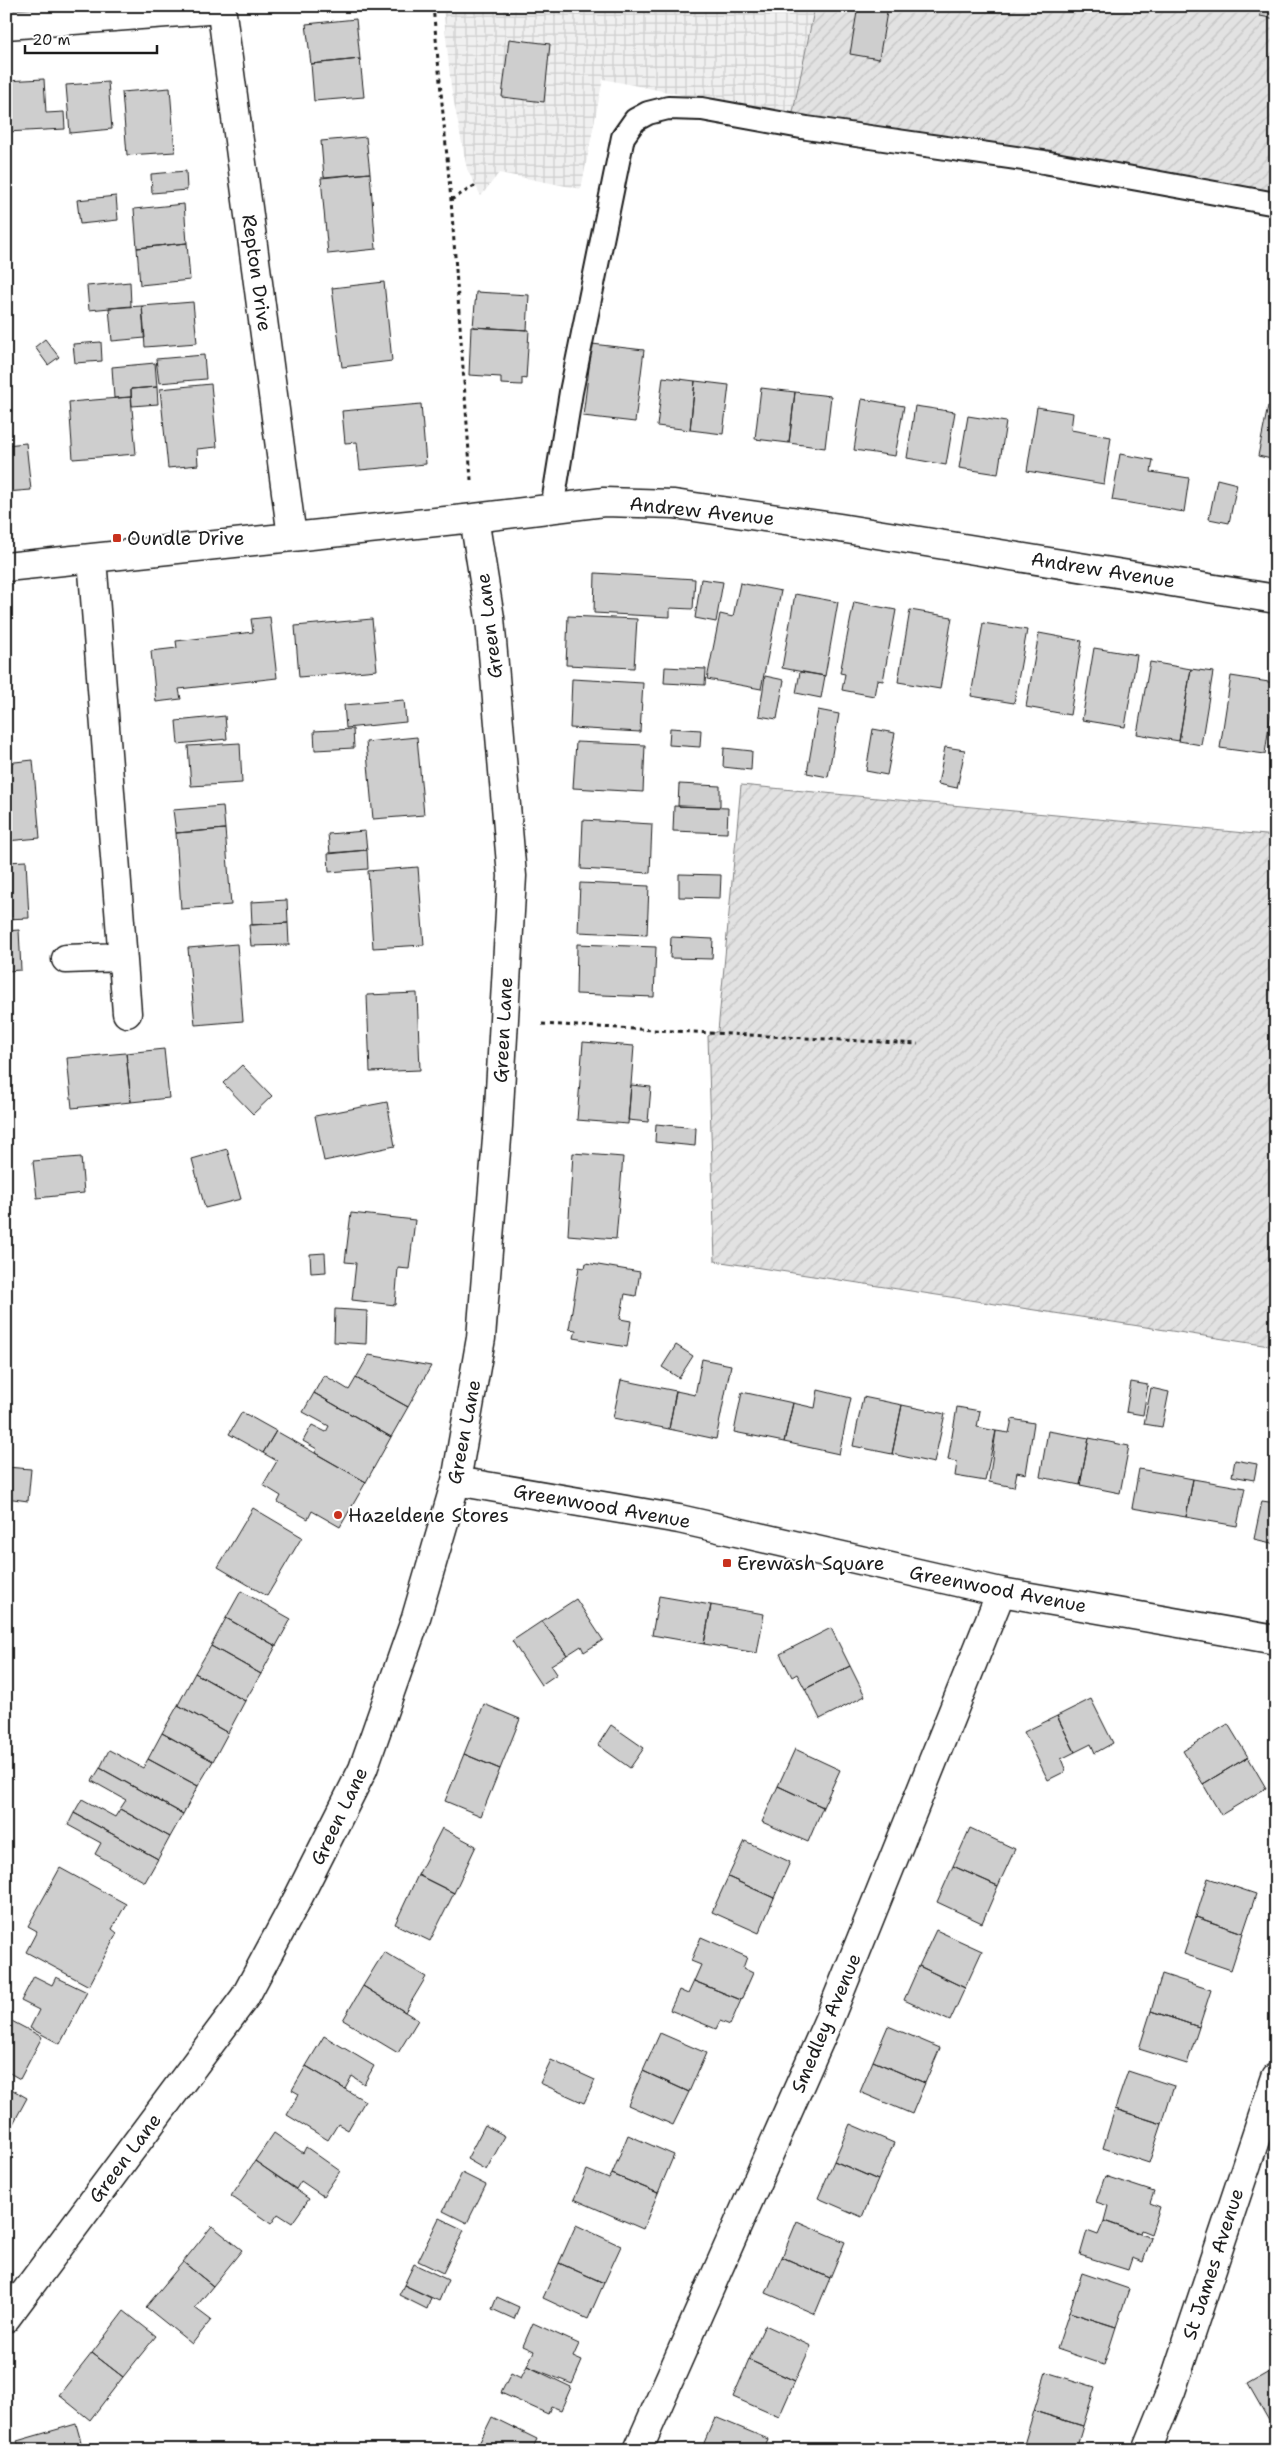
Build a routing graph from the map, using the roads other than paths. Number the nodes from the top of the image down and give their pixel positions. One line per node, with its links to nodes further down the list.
1 (221, 8): 2 (street, Repton Drive); 6 (street, Repton Drive)
2 (6, 25)
3 (1276, 204): 4 (lane)
4 (552, 509): 5 (street, Andrew Avenue); 9 (street, Andrew Avenue)
5 (474, 518): 6 (street, Andrew Avenue); 13 (street, Green Lane)
6 (292, 537): 7 (street, Andrew Avenue)
7 (92, 558): 8 (street, Andrew Avenue); 10 (street)
8 (6, 568)
9 (1276, 598)
10 (122, 957): 11 (street); 12 (street)
11 (66, 959)
12 (127, 1013)
13 (456, 1480): 14 (street, Greenwood Avenue); 17 (street, Green Lane)
14 (1001, 1592): 15 (street, Greenwood Avenue); 18 (street, Smedley Avenue)
15 (1276, 1640)
16 (1276, 2076): 19 (street, St James Avenue)
17 (6, 2318)
18 (638, 2450)
19 (1147, 2450)

